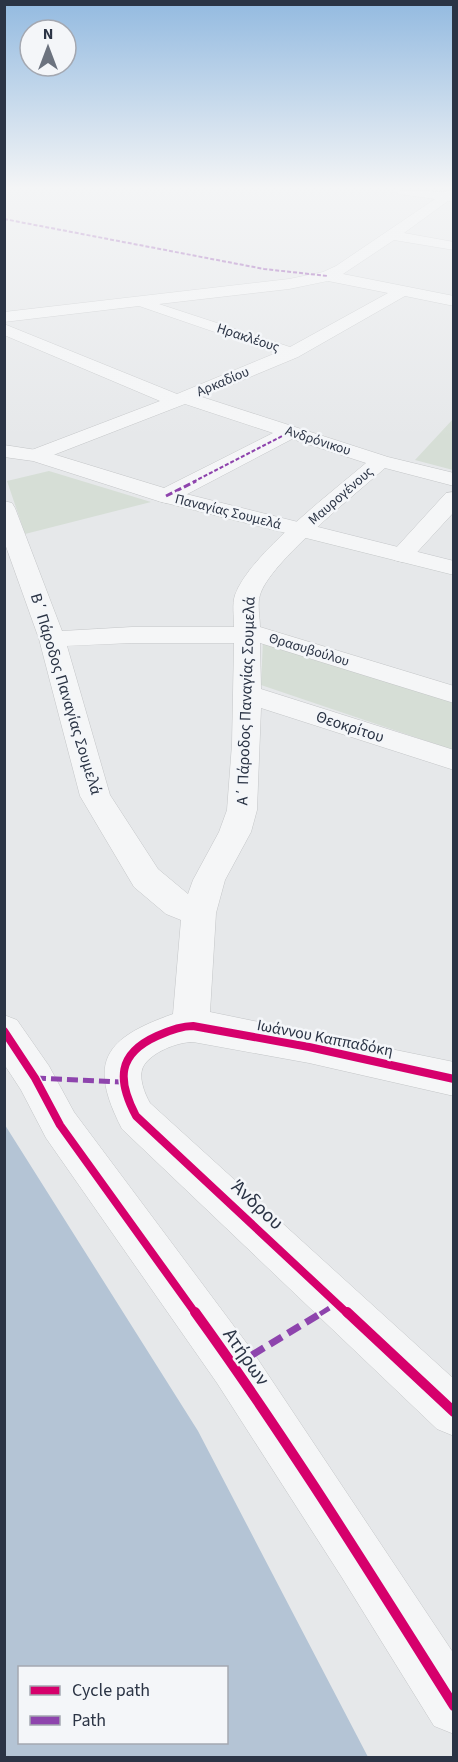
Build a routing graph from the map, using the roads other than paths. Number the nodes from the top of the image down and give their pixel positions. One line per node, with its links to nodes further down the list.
1 (334, 272): 2 (street)
2 (328, 276): 3 (street); 4 (street)
3 (402, 291): 5 (street); 8 (street, Αρκαδίου)
4 (135, 301): 6 (street); 8 (street, Ηρακλέους)
5 (453, 301)
6 (4, 317)
7 (4, 329): 9 (street, Ανδρόνικου)
8 (292, 353): 9 (street, Αρκαδίου)
9 (181, 400): 10 (street, Ανδρόνικου); 12 (street, Αρκαδίου)
10 (290, 432): 13 (street, Ανδρόνικου); 15 (street)
11 (4, 451): 12 (street, Παναγίας Σουμελά)
12 (36, 455): 15 (street, Παναγίας Σουμελά)
13 (381, 461): 14 (street, Ανδρόνικου); 18 (street, Μαυρογένους)
14 (453, 480)
15 (166, 496): 18 (street, Παναγίας Σουμελά)
16 (453, 498): 19 (street)
17 (4, 508): 22 (street, Β΄ Πάροδος Παναγίας Σουμελά)
18 (301, 531): 19 (street, Παναγίας Σουμελά); 21 (street, Α΄ Πάροδος Παναγίας Σουμελά)
19 (402, 555): 20 (street, Παναγίας Σουμελά)
20 (453, 568)
21 (248, 633): 22 (street, Θρασυβούλου); 23 (street, Α΄ Πάροδος Παναγίας Σουμελά); 24 (street, Θρασυβούλου)
22 (52, 639): 26 (street, Β΄ Πάροδος Παναγίας Σουμελά)
23 (247, 694): 25 (street, Θεοκρίτου); 26 (street, Α΄ Πάροδος Παναγίας Σουμελά)
24 (453, 695)
25 (453, 760)
26 (199, 913): 27 (street, Α΄ Πάροδος Παναγίας Σουμελά)
27 (191, 1025): 29 (street, Ιωάννου Καππαδόκη); 30 (street, Άνδρου)
28 (4, 1031): 31 (street, Ατήρων)
29 (453, 1078)
30 (453, 1412)
31 (453, 1706)

